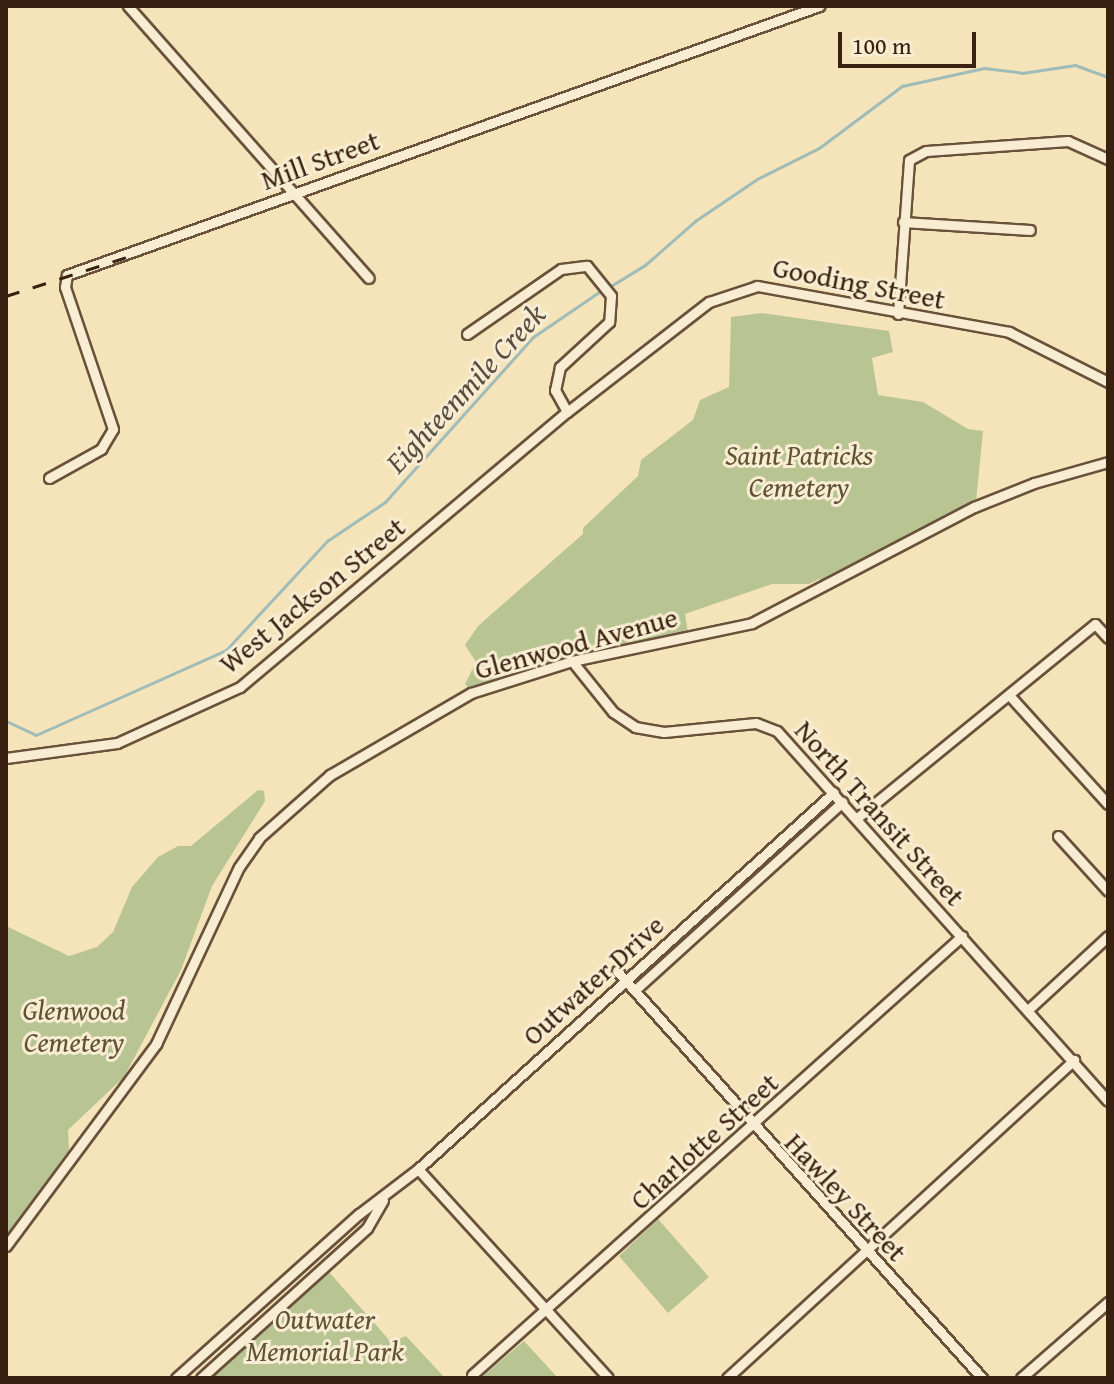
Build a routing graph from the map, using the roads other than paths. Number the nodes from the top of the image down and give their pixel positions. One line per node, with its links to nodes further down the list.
1 (130, 6): 4 (street)
2 (819, 6): 4 (street, Mill Street)
3 (1108, 159): 5 (street)
4 (296, 192): 7 (street); 13 (street, Mill Street)
5 (903, 222): 6 (street); 8 (street)
6 (1030, 230)
7 (369, 278)
8 (898, 314): 10 (street, Gooding Street); 11 (street, Gooding Street)
9 (467, 334): 11 (street)
10 (1108, 382)
11 (567, 412): 17 (street, West Jackson Street)
12 (1108, 462): 15 (street, Glenwood Avenue)
13 (49, 478)
14 (1108, 638): 16 (street)
15 (572, 661): 18 (street, North Transit Street); 35 (street, Glenwood Avenue)
16 (1009, 695): 20 (street); 21 (street)
17 (6, 758)
18 (834, 792): 19 (street, North Transit Street); 27 (street, Outwater Drive)
19 (842, 802): 21 (street, North Transit Street); 28 (street, Outwater Drive)
20 (1108, 804)
21 (857, 818): 24 (street, North Transit Street)
22 (1058, 836): 23 (street)
23 (1108, 891)
24 (962, 936): 29 (street, North Transit Street); 32 (street, Charlotte Street)
25 (1108, 936): 29 (street)
26 (617, 971): 27 (street, Hawley Street)
27 (626, 980): 28 (street, Hawley Street); 33 (street, Outwater Drive)
28 (635, 990): 32 (street, Hawley Street)
29 (1030, 1008): 30 (street, North Transit Street)
30 (1074, 1060): 31 (street, North Transit Street); 36 (street)
31 (1108, 1101)
32 (752, 1127): 36 (street, Hawley Street); 38 (street, Charlotte Street)
33 (418, 1169): 34 (street, Outwater Drive); 38 (street)
34 (383, 1200): 40 (street, Outwater Drive); 41 (street, Outwater Drive)
35 (6, 1246)
36 (867, 1252): 43 (street); 44 (street, Hawley Street)
37 (1108, 1302): 45 (street)
38 (548, 1312): 39 (street, Charlotte Street); 42 (street)
39 (472, 1375)
40 (176, 1378)
41 (201, 1378)
42 (608, 1378)
43 (727, 1378)
44 (982, 1378)
45 (1021, 1378)

